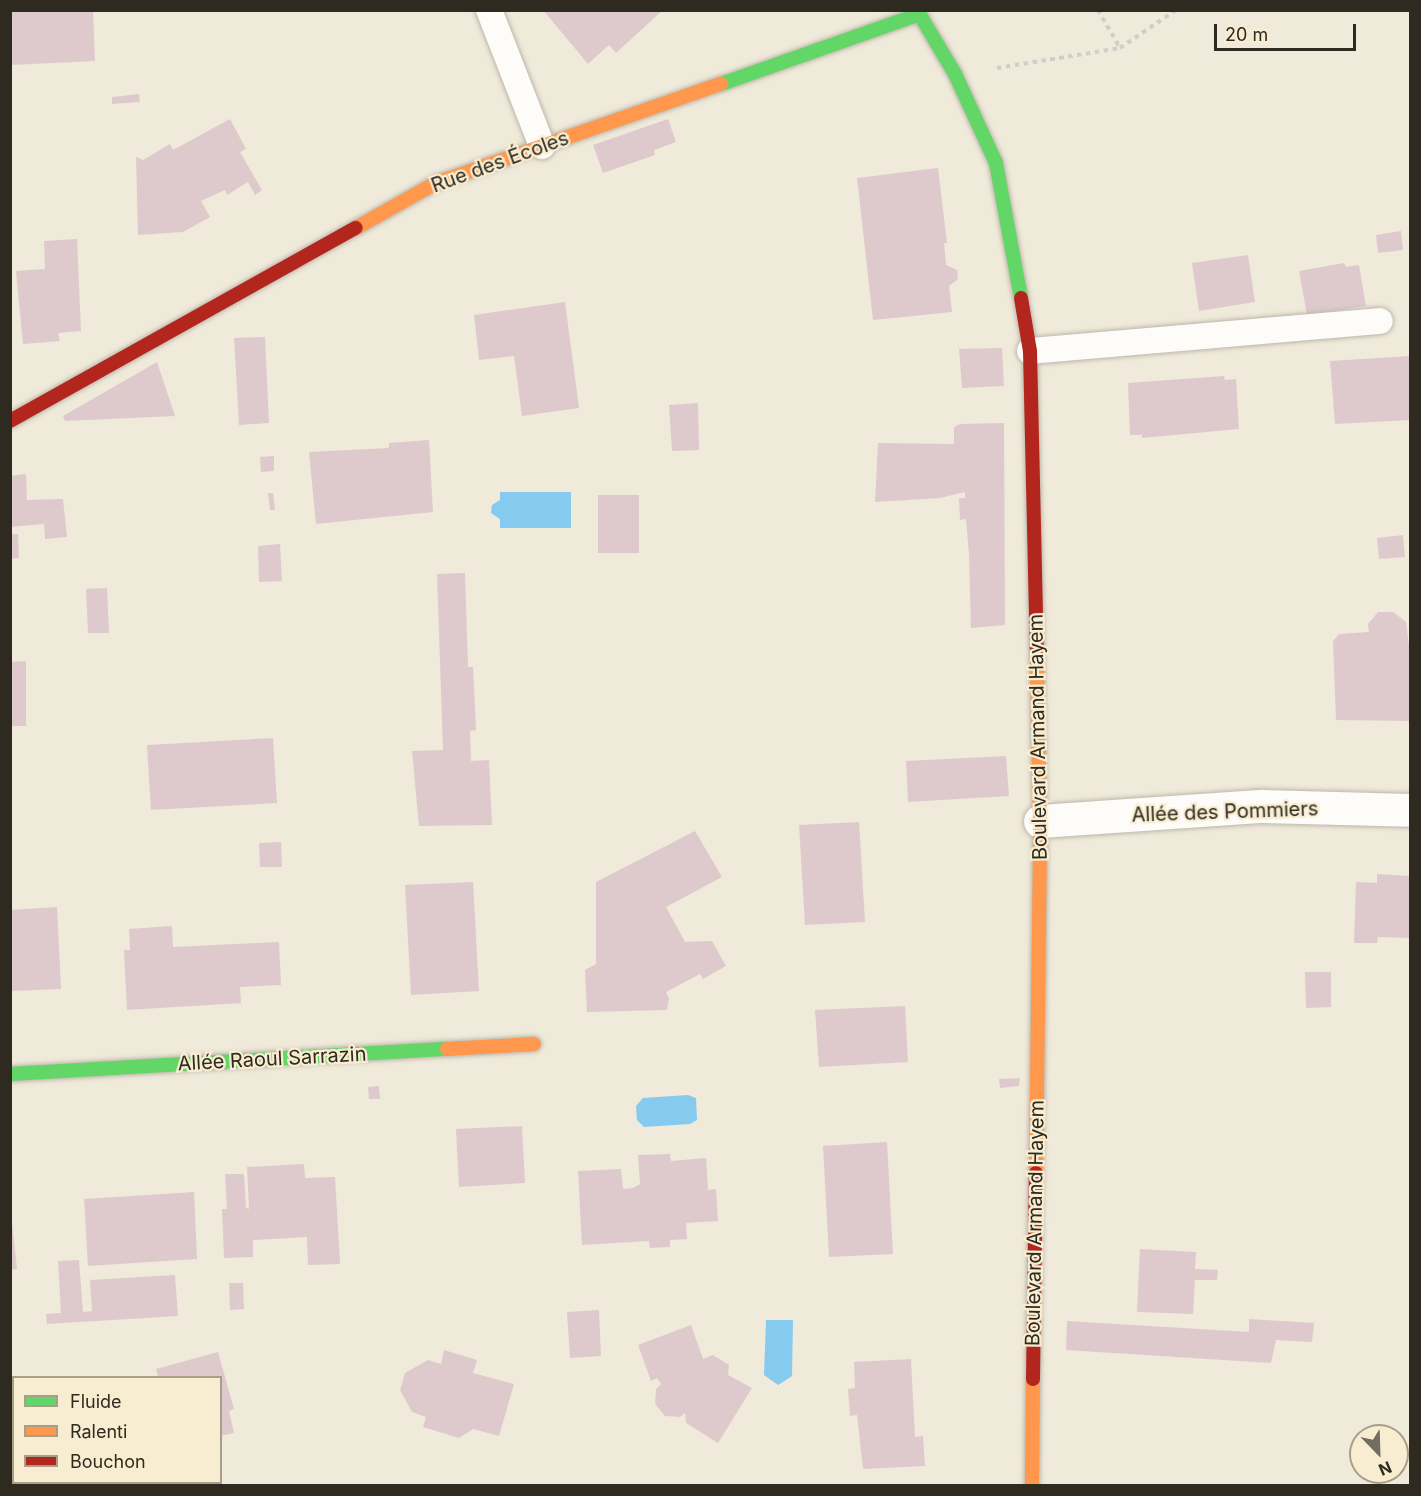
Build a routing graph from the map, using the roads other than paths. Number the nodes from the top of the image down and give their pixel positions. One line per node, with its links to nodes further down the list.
1 (489, 10): 3 (lane)
2 (920, 12): 3 (street, Rue des Écoles); 5 (street, Boulevard Armand Hayem)
3 (542, 146): 6 (street, Rue des Écoles)
4 (1380, 321): 5 (lane)
5 (1030, 351): 8 (street, Boulevard Armand Hayem)
6 (10, 421)
7 (1410, 810): 8 (street, Allée des Pommiers)
8 (1040, 821): 11 (street, Boulevard Armand Hayem)
9 (534, 1044): 10 (street, Allée Raoul Sarrazin)
10 (10, 1074)
11 (1032, 1485)

